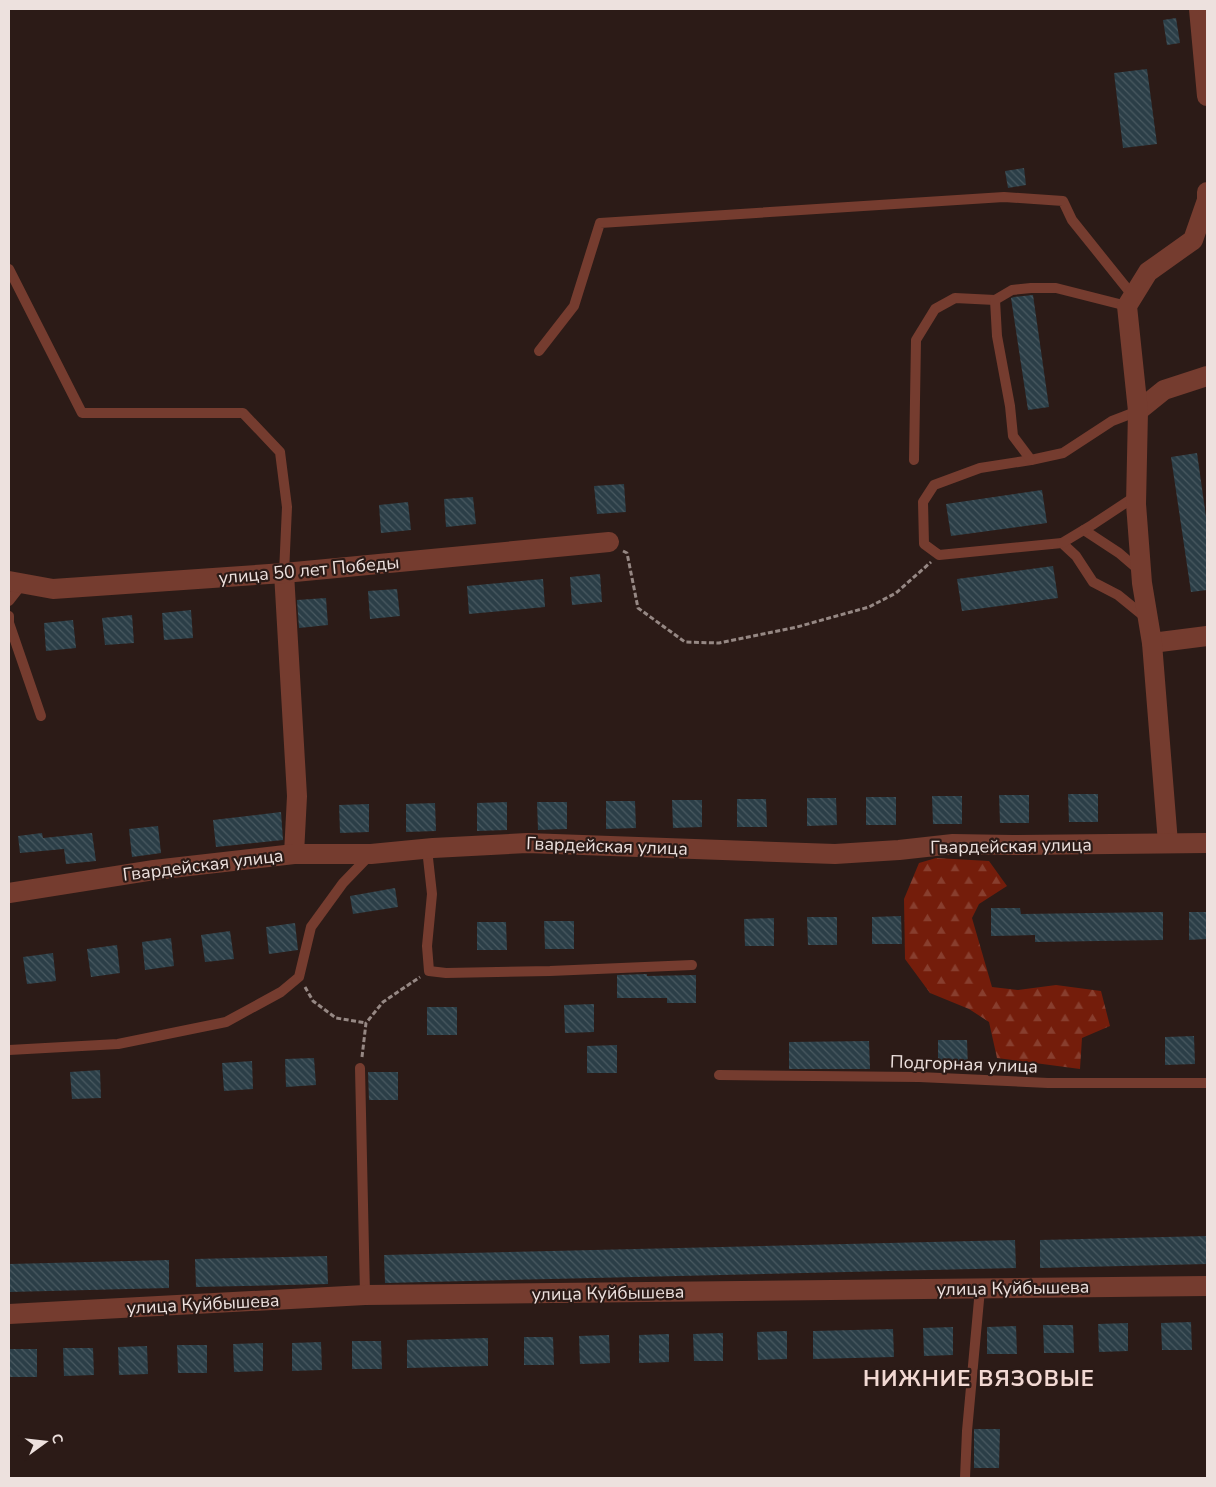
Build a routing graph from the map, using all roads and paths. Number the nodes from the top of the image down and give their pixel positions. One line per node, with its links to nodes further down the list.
1 (1200, 9): 2 (street)
2 (1207, 96)
3 (1207, 192): 6 (street)
4 (9, 269): 18 (lane)
5 (995, 300): 6 (lane); 10 (lane); 11 (lane)
6 (1130, 301): 7 (lane); 9 (street)
7 (538, 351)
8 (1207, 376): 9 (street)
9 (1138, 411): 11 (lane); 12 (street)
10 (914, 460)
11 (1031, 460): 16 (lane)
12 (1136, 496): 13 (lane); 17 (street)
13 (1084, 530): 15 (lane); 17 (lane)
14 (609, 542): 16 (path); 18 (street, улица 50 лет Победы)
15 (1062, 543): 16 (lane); 22 (lane)
16 (939, 555)
17 (1141, 572): 22 (street)
18 (284, 573): 19 (street, улица 50 лет Победы); 29 (street)
19 (16, 582): 20 (lane)
20 (9, 601)
21 (9, 616): 25 (lane)
22 (1148, 619): 24 (street)
23 (1207, 636): 24 (street)
24 (1152, 643): 26 (street)
25 (41, 716)
26 (1168, 842): 27 (street, Гвардейская улица); 28 (street, Гвардейская улица)
27 (1207, 843)
28 (427, 849): 30 (street, Гвардейская улица); 33 (lane)
29 (294, 854): 30 (street, Гвардейская улица); 31 (street, Гвардейская улица)
30 (371, 854): 34 (lane)
31 (9, 893)
32 (692, 965): 33 (lane)
33 (429, 971): 35 (path)
34 (299, 977): 35 (path); 36 (lane)
35 (366, 1023): 37 (path)
36 (9, 1050)
37 (360, 1068): 42 (lane)
38 (719, 1075): 39 (lane, Подгорная улица)
39 (1207, 1083)
40 (1207, 1286): 41 (street, улица Куйбышева)
41 (980, 1289): 42 (street, улица Куйбышева); 44 (lane)
42 (365, 1295): 43 (street, улица Куйбышева)
43 (9, 1314)
44 (965, 1478)

